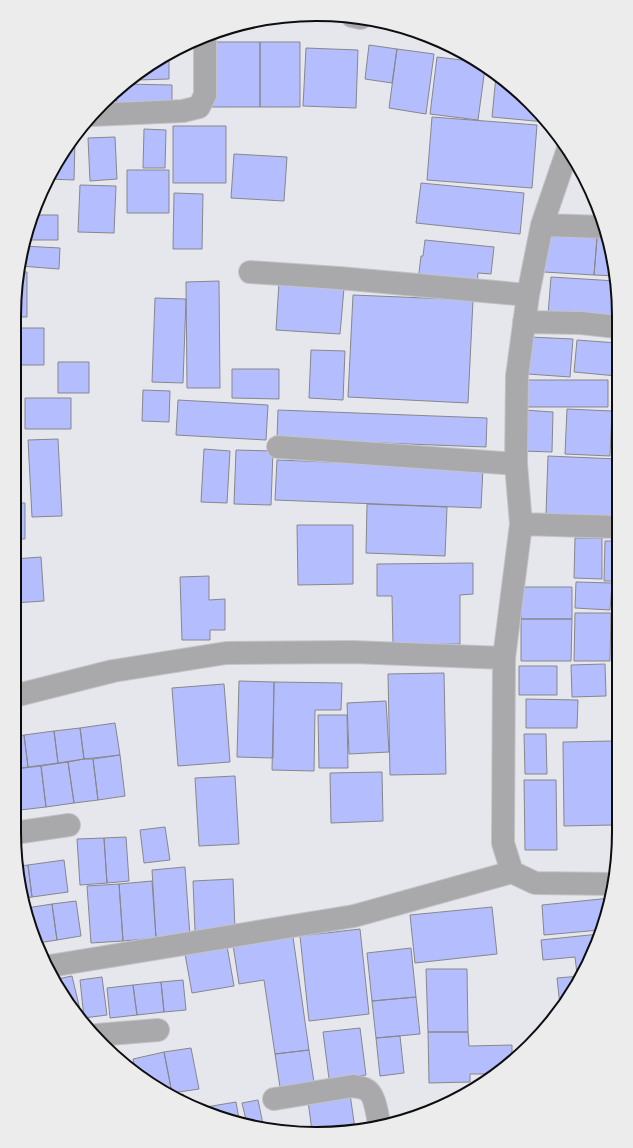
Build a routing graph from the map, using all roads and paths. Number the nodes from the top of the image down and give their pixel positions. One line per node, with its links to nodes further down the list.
1 (205, 42): 2 (street)
2 (101, 115)
3 (565, 157): 4 (street)
4 (542, 225): 5 (street); 7 (street)
5 (598, 227)
6 (250, 272): 7 (street)
7 (528, 295): 8 (street)
8 (524, 322): 9 (street); 11 (street)
9 (612, 326)
10 (278, 446): 11 (street)
11 (516, 464): 12 (street)
12 (521, 524): 13 (street); 14 (street)
13 (612, 527)
14 (504, 658): 15 (street); 18 (street)
15 (21, 694)
16 (69, 825): 17 (street)
17 (21, 832)
18 (512, 872): 19 (street); 20 (street)
19 (607, 884)
20 (53, 965)
21 (158, 1030): 22 (street)
22 (103, 1035)
23 (274, 1099): 24 (street)
24 (378, 1120)

